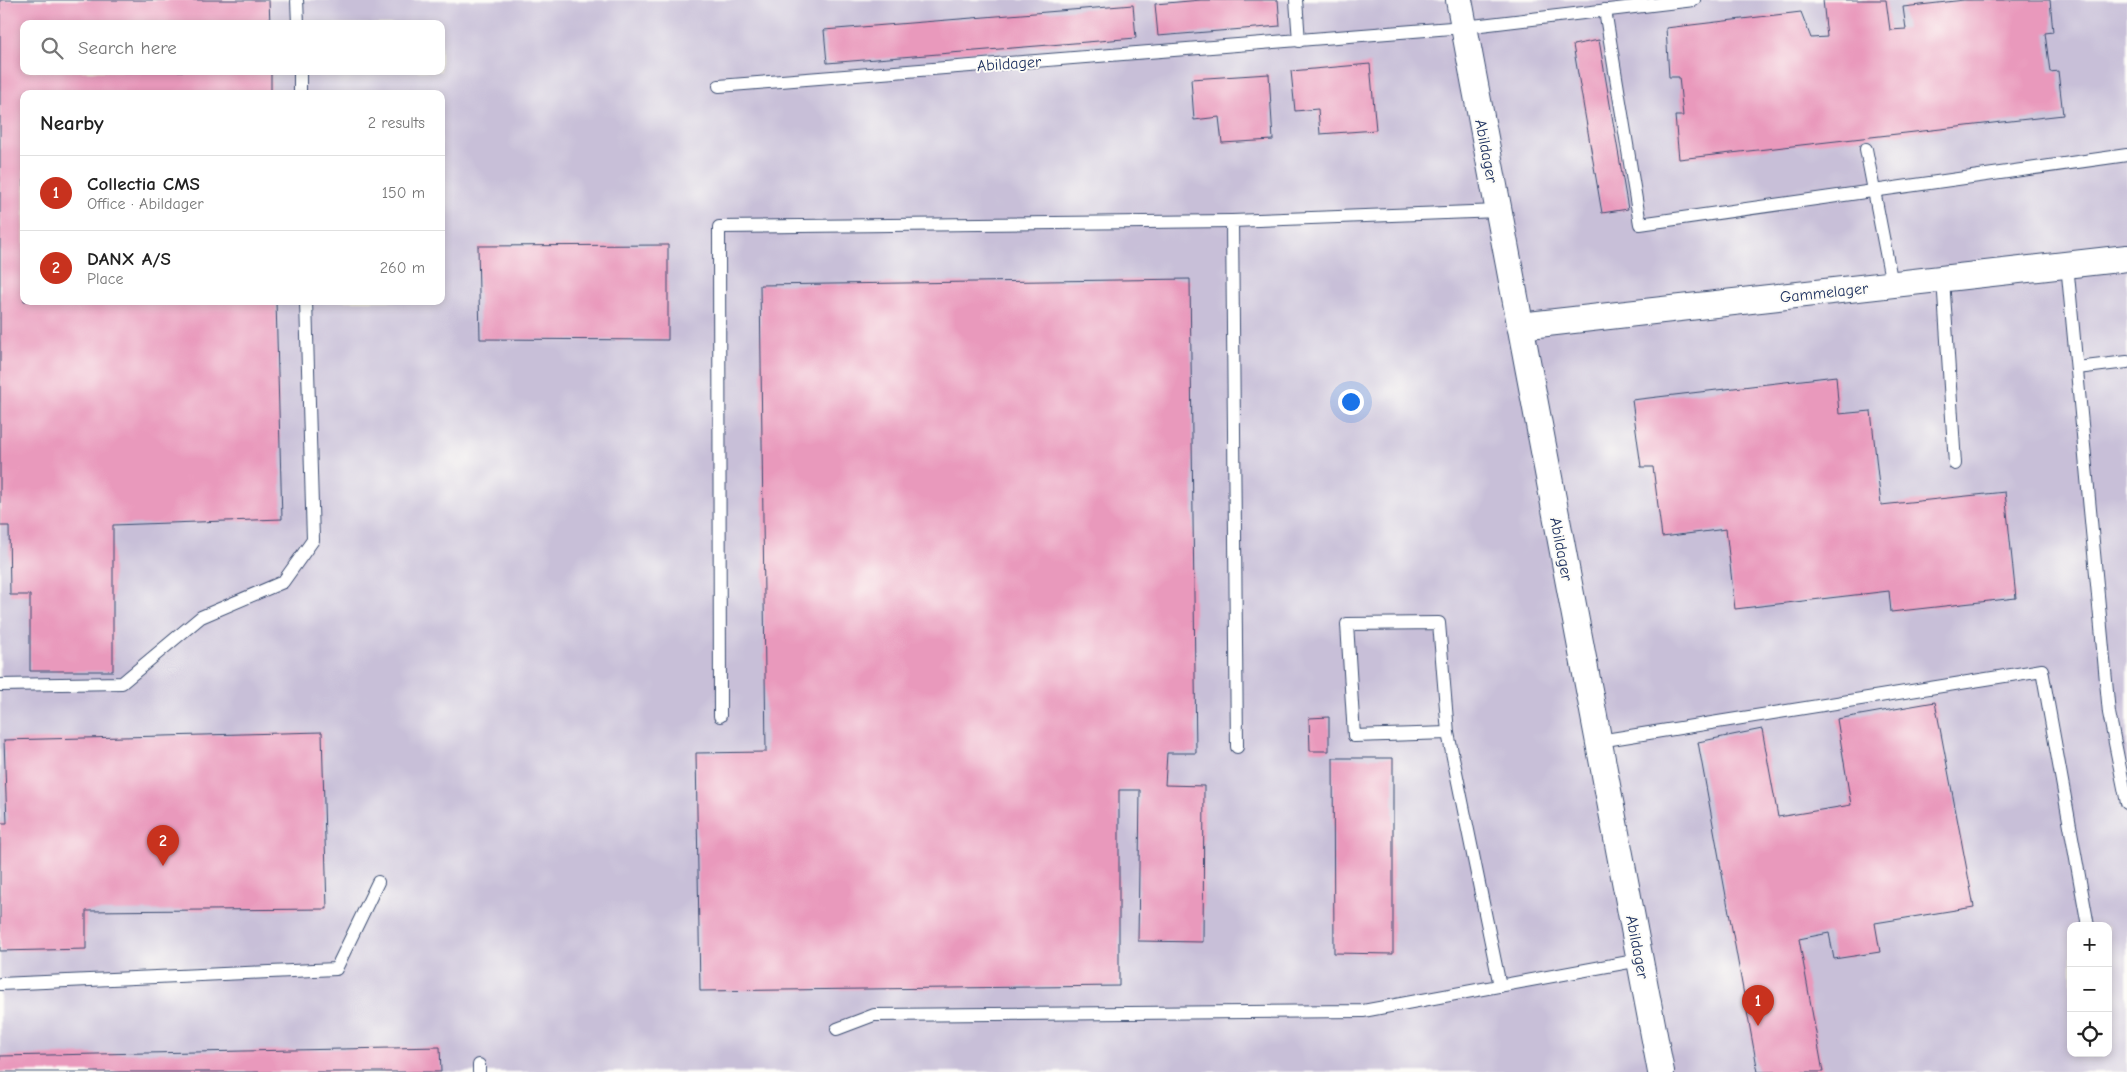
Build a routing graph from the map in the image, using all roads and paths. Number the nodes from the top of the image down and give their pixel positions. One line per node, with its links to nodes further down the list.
1 (298, 0): 6 (lane)
2 (1296, 0): 8 (lane)
3 (1458, 0): 7 (street, Abildager)
4 (1694, 0): 5 (lane)
5 (1605, 10): 7 (lane); 14 (lane)
6 (298, 20)
7 (1464, 27): 8 (lane, Abildager); 15 (street, Abildager)
8 (1299, 41): 10 (lane, Abildager)
9 (300, 75): 11 (lane)
10 (719, 86)
11 (300, 90)
12 (1866, 148): 14 (lane)
13 (2127, 155): 14 (lane)
14 (1874, 191): 20 (lane)
15 (1499, 211): 16 (lane); 22 (street, Abildager)
16 (1232, 221): 27 (lane); 30 (lane)
17 (2127, 258): 18 (street, Gammelager)
18 (2067, 264): 19 (street, Gammelager); 24 (lane)
19 (1943, 278): 20 (street, Gammelager); 25 (lane)
20 (1892, 284): 22 (street, Gammelager)
21 (306, 305): 26 (lane)
22 (1520, 326): 29 (street, Abildager)
23 (2127, 362): 24 (lane)
24 (2077, 368): 31 (lane)
25 (1955, 464)
26 (0, 684)
27 (720, 716)
28 (1448, 733): 28 (lane); 36 (lane)
29 (1599, 741): 33 (lane); 34 (street, Abildager)
30 (1237, 747)
31 (2127, 803)
32 (378, 882): 35 (lane)
33 (2087, 922)
34 (1640, 960): 36 (lane); 38 (street, Abildager)
35 (0, 984)
36 (1500, 986): 37 (lane)
37 (837, 1029)
38 (1662, 1072)

